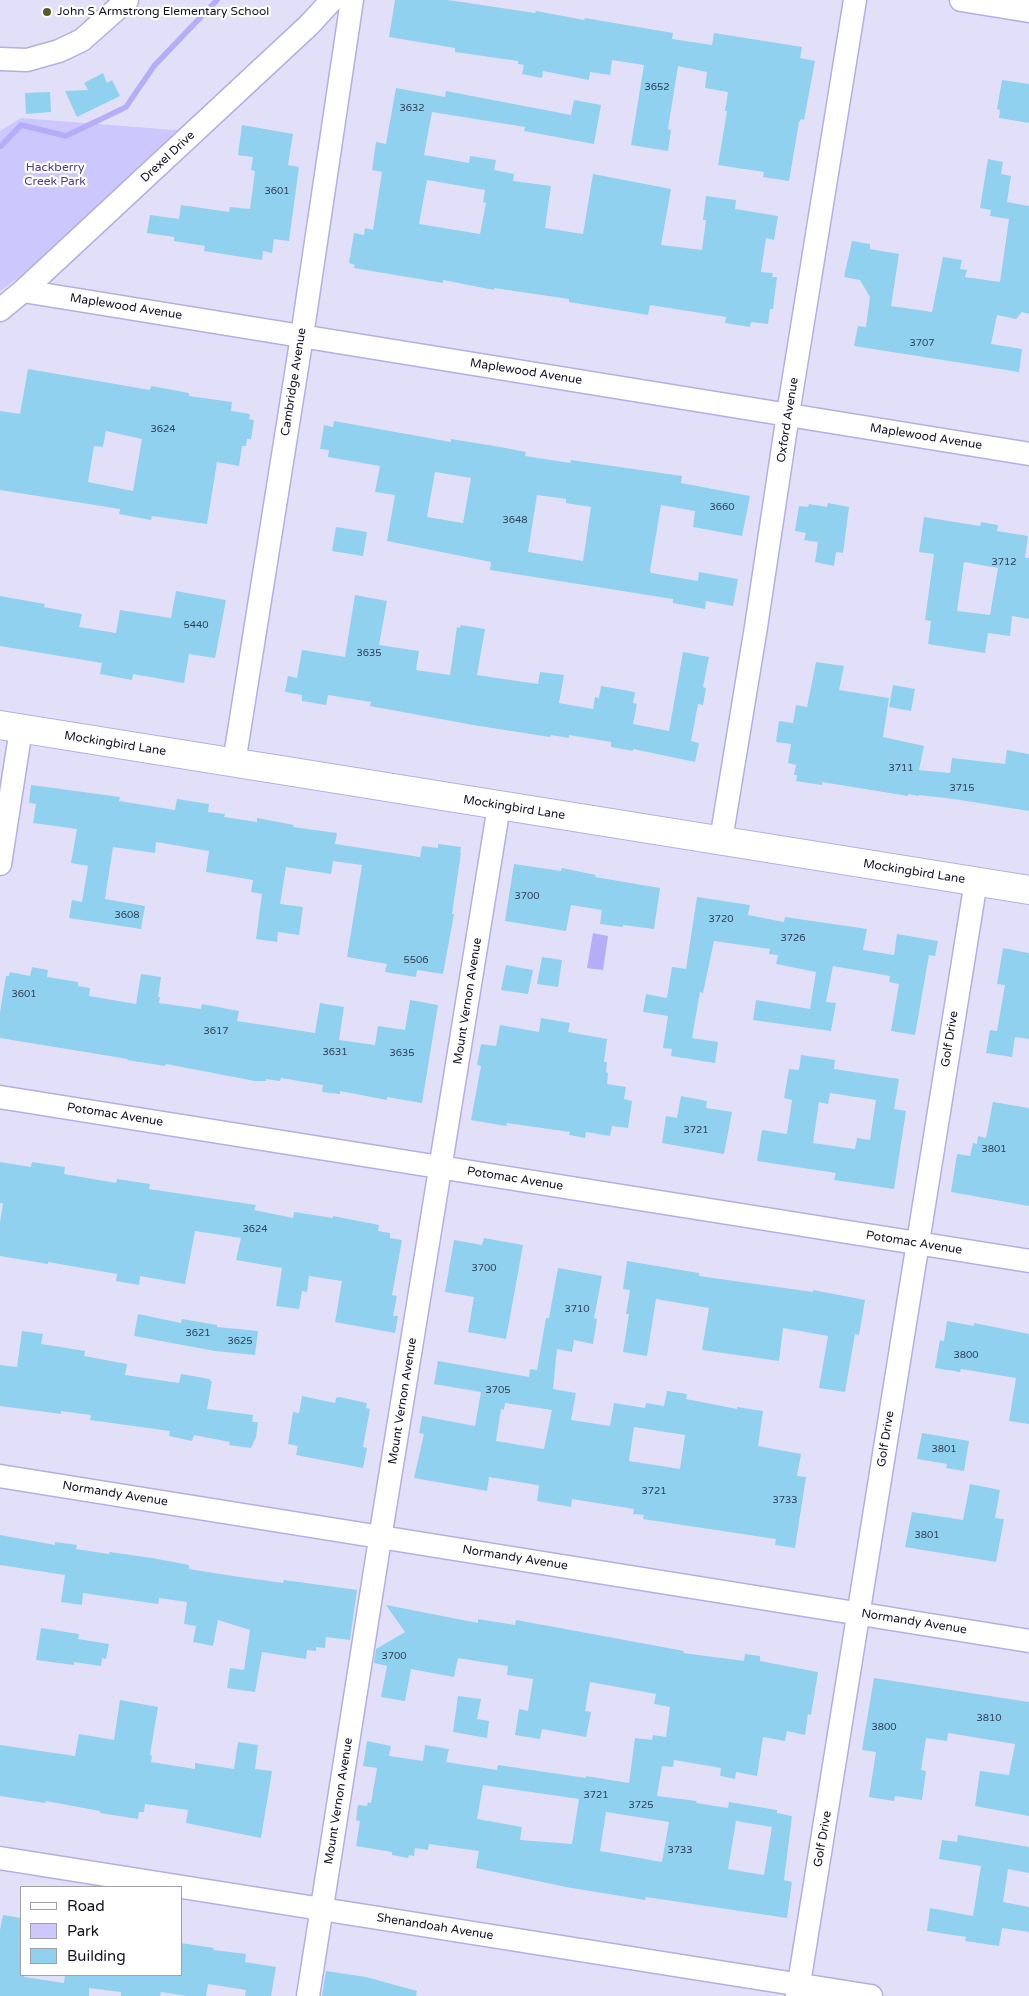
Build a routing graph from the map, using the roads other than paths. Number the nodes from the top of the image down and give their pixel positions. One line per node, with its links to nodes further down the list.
1 (127, 0): 7 (street)
2 (332, 0): 8 (street, Drexel Drive)
3 (352, 0): 10 (street, Cambridge Avenue)
4 (855, 0): 11 (street, Oxford Avenue)
5 (961, 0): 6 (street)
6 (1029, 11)
7 (0, 60)
8 (23, 291): 9 (street, Drexel Drive); 10 (street, Maplewood Avenue)
9 (0, 310)
10 (302, 336): 11 (street, Maplewood Avenue); 14 (street, Cambridge Avenue)
11 (788, 414): 12 (street, Maplewood Avenue); 16 (street, Oxford Avenue)
12 (1029, 454)
13 (11, 727): 14 (main road, Mockingbird Lane); 17 (street)
14 (234, 763): 15 (main road, Mockingbird Lane)
15 (499, 806): 16 (main road, Mockingbird Lane); 21 (street, Mount Vernon Avenue)
16 (721, 840): 18 (main road, Mockingbird Lane)
17 (0, 864)
18 (976, 882): 19 (main road, Mockingbird Lane); 22 (street, Golf Drive)
19 (1029, 890)
20 (0, 1097): 21 (street, Potomac Avenue)
21 (442, 1167): 22 (street, Potomac Avenue); 25 (street, Mount Vernon Avenue)
22 (917, 1244): 23 (street, Potomac Avenue); 26 (street, Golf Drive)
23 (1029, 1261)
24 (0, 1476): 25 (street, Normandy Avenue)
25 (380, 1537): 26 (street, Normandy Avenue); 31 (street, Mount Vernon Avenue)
26 (858, 1613): 27 (street, Normandy Avenue); 32 (street, Golf Drive)
27 (1029, 1641)
28 (0, 1858): 29 (street, Shenandoah Avenue)
29 (173, 1886)
30 (182, 1887): 31 (street, Shenandoah Avenue)
31 (321, 1910): 32 (street, Shenandoah Avenue); 33 (street, Mount Vernon Avenue)
32 (798, 1990): 34 (street, Shenandoah Avenue)
33 (308, 1996)
34 (871, 1996)

